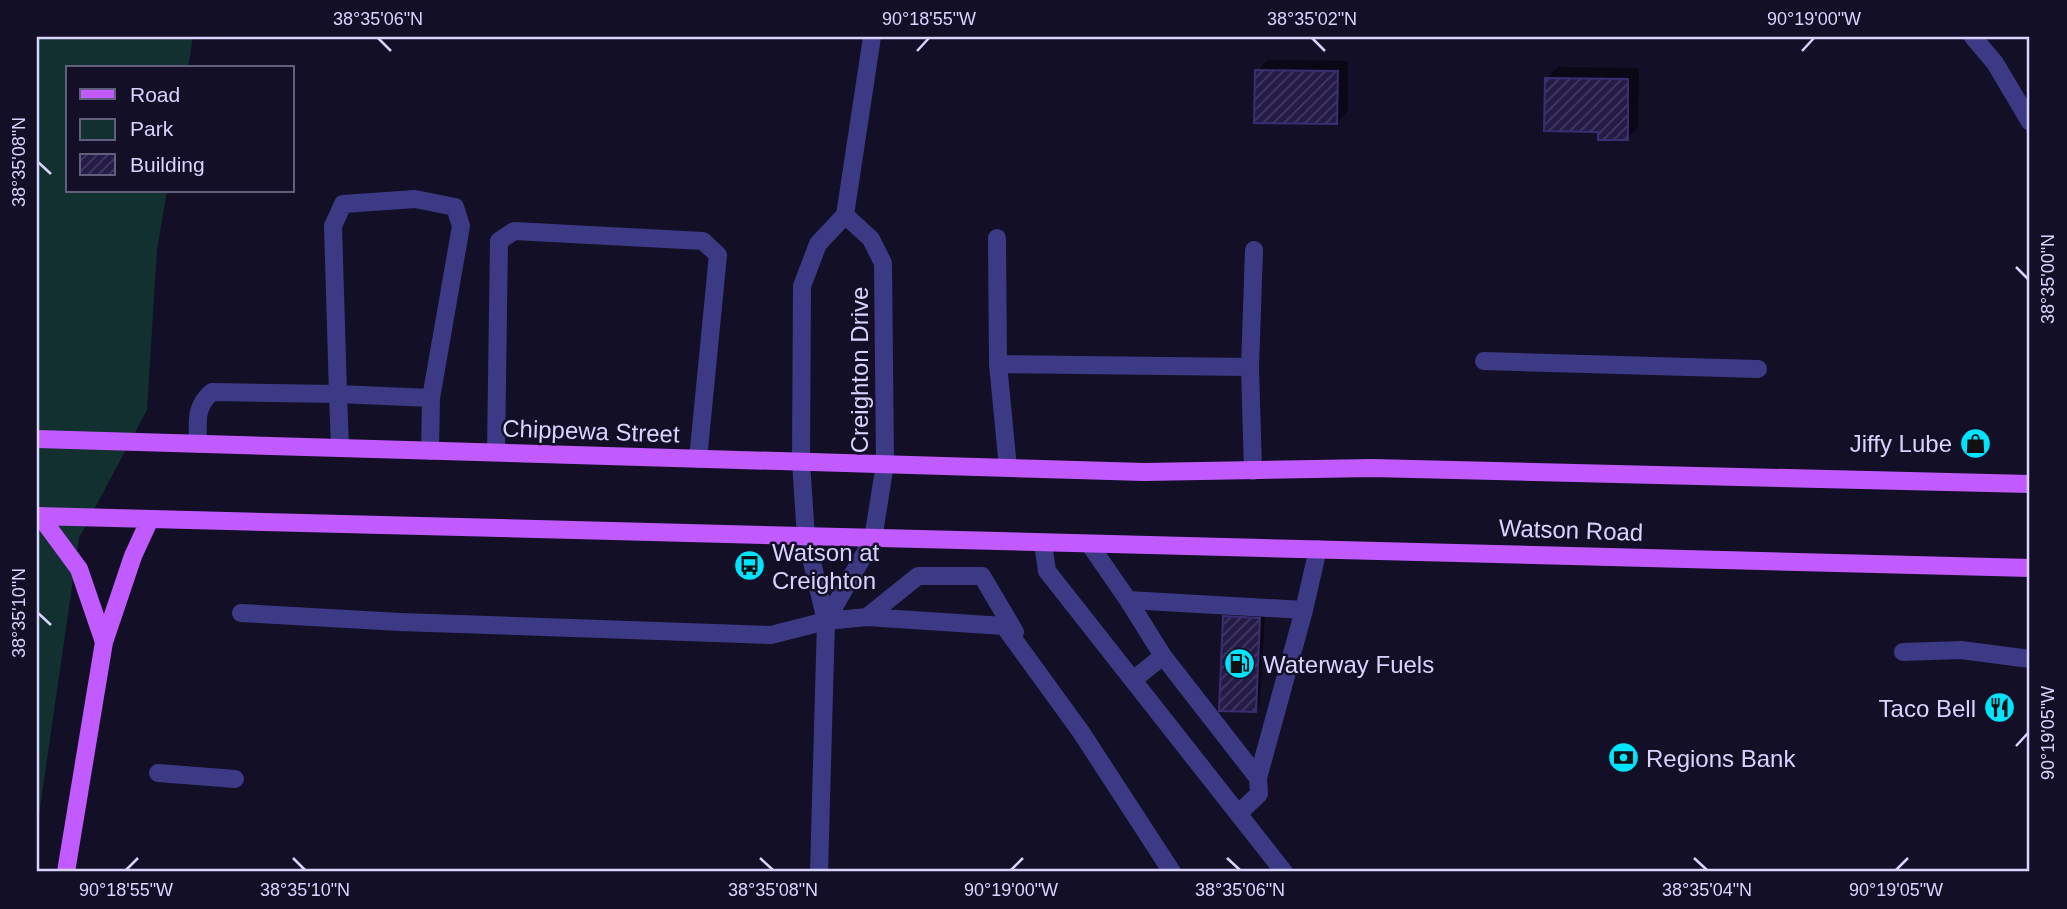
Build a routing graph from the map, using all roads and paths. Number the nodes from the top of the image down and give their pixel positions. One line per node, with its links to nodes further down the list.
1 (872, 37): 4 (street)
2 (1973, 37): 3 (street)
3 (2030, 122)
4 (845, 215): 19 (street); 20 (street, Creighton Drive)
5 (997, 238): 8 (street)
6 (1254, 250): 9 (street)
7 (1484, 361): 10 (street)
8 (998, 364): 9 (street); 21 (street)
9 (1250, 367): 22 (street)
10 (1758, 369)
11 (338, 394): 12 (street); 12 (street); 14 (street); 15 (street)
12 (431, 398): 16 (street)
13 (37, 439): 14 (main road, Chippewa Street)
14 (198, 444): 15 (main road, Chippewa Street)
15 (340, 448): 16 (main road, Chippewa Street)
16 (430, 451): 17 (main road, Chippewa Street)
17 (496, 453): 18 (main road, Chippewa Street); 18 (street)
18 (698, 459): 19 (main road, Chippewa Street)
19 (801, 462): 20 (main road, Chippewa Street); 26 (street)
20 (885, 464): 21 (main road, Chippewa Street); 27 (street, Creighton Drive)
21 (1008, 468): 22 (main road, Chippewa Street)
22 (1253, 471): 23 (main road)
23 (2030, 484)
24 (38, 516): 25 (main road); 37 (main road)
25 (150, 519): 26 (main road); 37 (main road)
26 (806, 537): 27 (main road); 36 (street)
27 (873, 539): 28 (main road); 36 (street)
28 (1043, 543): 29 (main road); 41 (street)
29 (1090, 545): 30 (main road, Watson Road); 32 (street)
30 (1318, 549): 31 (main road, Watson Road); 33 (street)
31 (2030, 568)
32 (1128, 600): 33 (street); 39 (street)
33 (1304, 610): 44 (street)
34 (241, 612): 36 (street)
35 (867, 617): 36 (street); 42 (street); 42 (street)
36 (826, 621): 49 (street)
37 (104, 642): 48 (main road)
38 (1903, 652): 40 (street)
39 (1163, 656): 41 (street); 44 (street)
40 (2030, 659)
41 (1133, 680): 46 (street)
42 (1052, 692): 47 (street)
43 (158, 773): 45 (street)
44 (1258, 778): 46 (street)
45 (235, 779)
46 (1239, 813): 50 (street)
47 (1167, 865)
48 (66, 872)
49 (820, 872)
50 (1284, 872)

